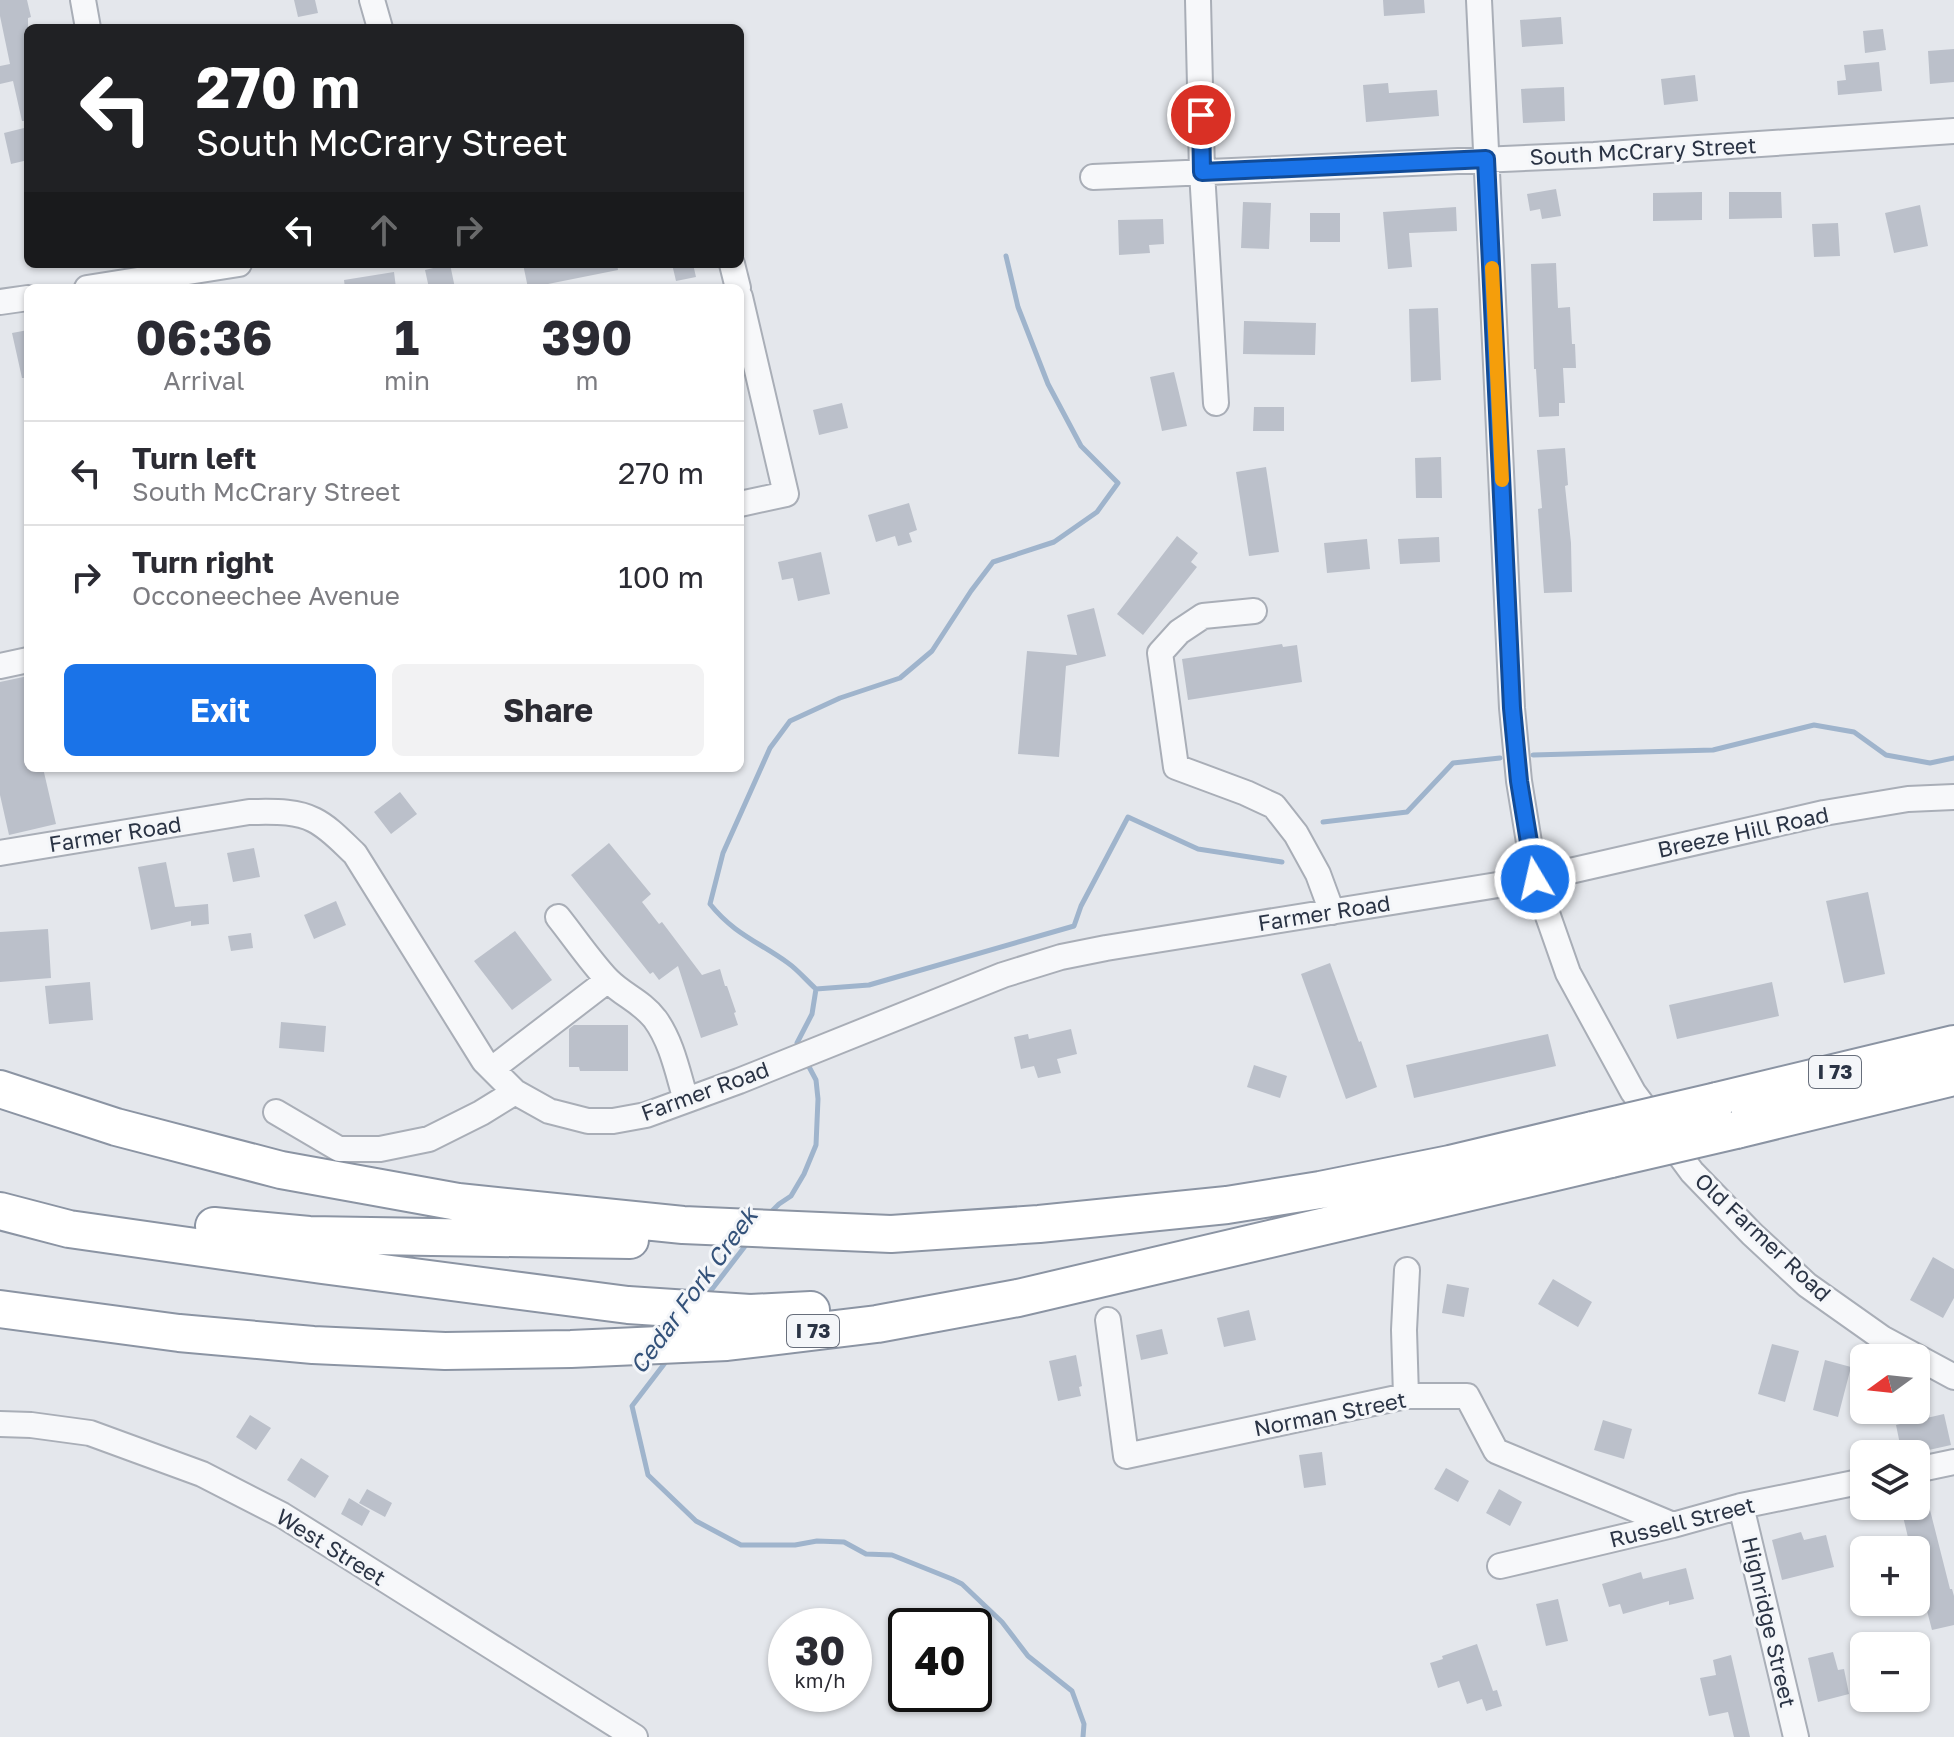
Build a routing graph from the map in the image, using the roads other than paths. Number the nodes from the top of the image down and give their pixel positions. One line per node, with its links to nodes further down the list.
1 (83, 0): 5 (street)
2 (372, 0): 6 (street)
3 (1198, 0): 9 (street)
4 (1479, 0): 8 (street, Old Farmer Road)
5 (87, 24)
6 (379, 24)
7 (1954, 131): 8 (street, South McCrary Street)
8 (1486, 159): 9 (street, South McCrary Street); 24 (street, Old Farmer Road)
9 (1202, 172): 10 (street, South McCrary Street); 17 (street)
10 (1093, 177)
11 (186, 268): 12 (street)
12 (132, 272): 13 (street)
13 (98, 284)
14 (24, 299): 15 (street)
15 (0, 302)
16 (744, 314): 18 (street)
17 (1216, 403)
18 (744, 503)
19 (1254, 611): 25 (street)
20 (24, 661): 21 (street)
21 (0, 666)
22 (1954, 797): 24 (street, Breeze Hill Road)
23 (0, 853): 29 (street, Farmer Road)
24 (1535, 879): 25 (street, Farmer Road); 44 (street, Old Farmer Road)
25 (1332, 912): 33 (street, Farmer Road)
26 (558, 917): 27 (street)
27 (608, 980): 29 (street); 33 (street)
28 (1954, 1044): 35 (highway, I 73)
29 (492, 1069): 32 (street, Farmer Road)
30 (1954, 1077): 35 (highway, I 73)
31 (0, 1089): 39 (highway, I 73)
32 (515, 1092): 33 (street, Farmer Road); 34 (street)
33 (686, 1100)
34 (276, 1112)
35 (1726, 1116): 36 (highway, I 73, bridge)
36 (1602, 1144): 39 (highway, I 73); 41 (highway, I 73)
37 (0, 1187): 39 (highway)
38 (0, 1211): 41 (highway)
39 (891, 1234)
40 (1407, 1270): 45 (street)
41 (1018, 1298): 42 (highway, I 73)
42 (0, 1309)
43 (1108, 1320): 45 (street, Norman Street)
44 (1954, 1377)
45 (1406, 1396): 51 (street, Norman Street)
46 (0, 1424): 53 (street, West Street)
47 (1954, 1462): 48 (street)
48 (1930, 1467)
49 (1850, 1484): 50 (street, Russell Street)
50 (1741, 1506): 51 (street, Russell Street); 54 (street, Highridge Street)
51 (1673, 1525): 52 (street, Russell Street)
52 (1500, 1566)
53 (635, 1737)
54 (1796, 1737)

